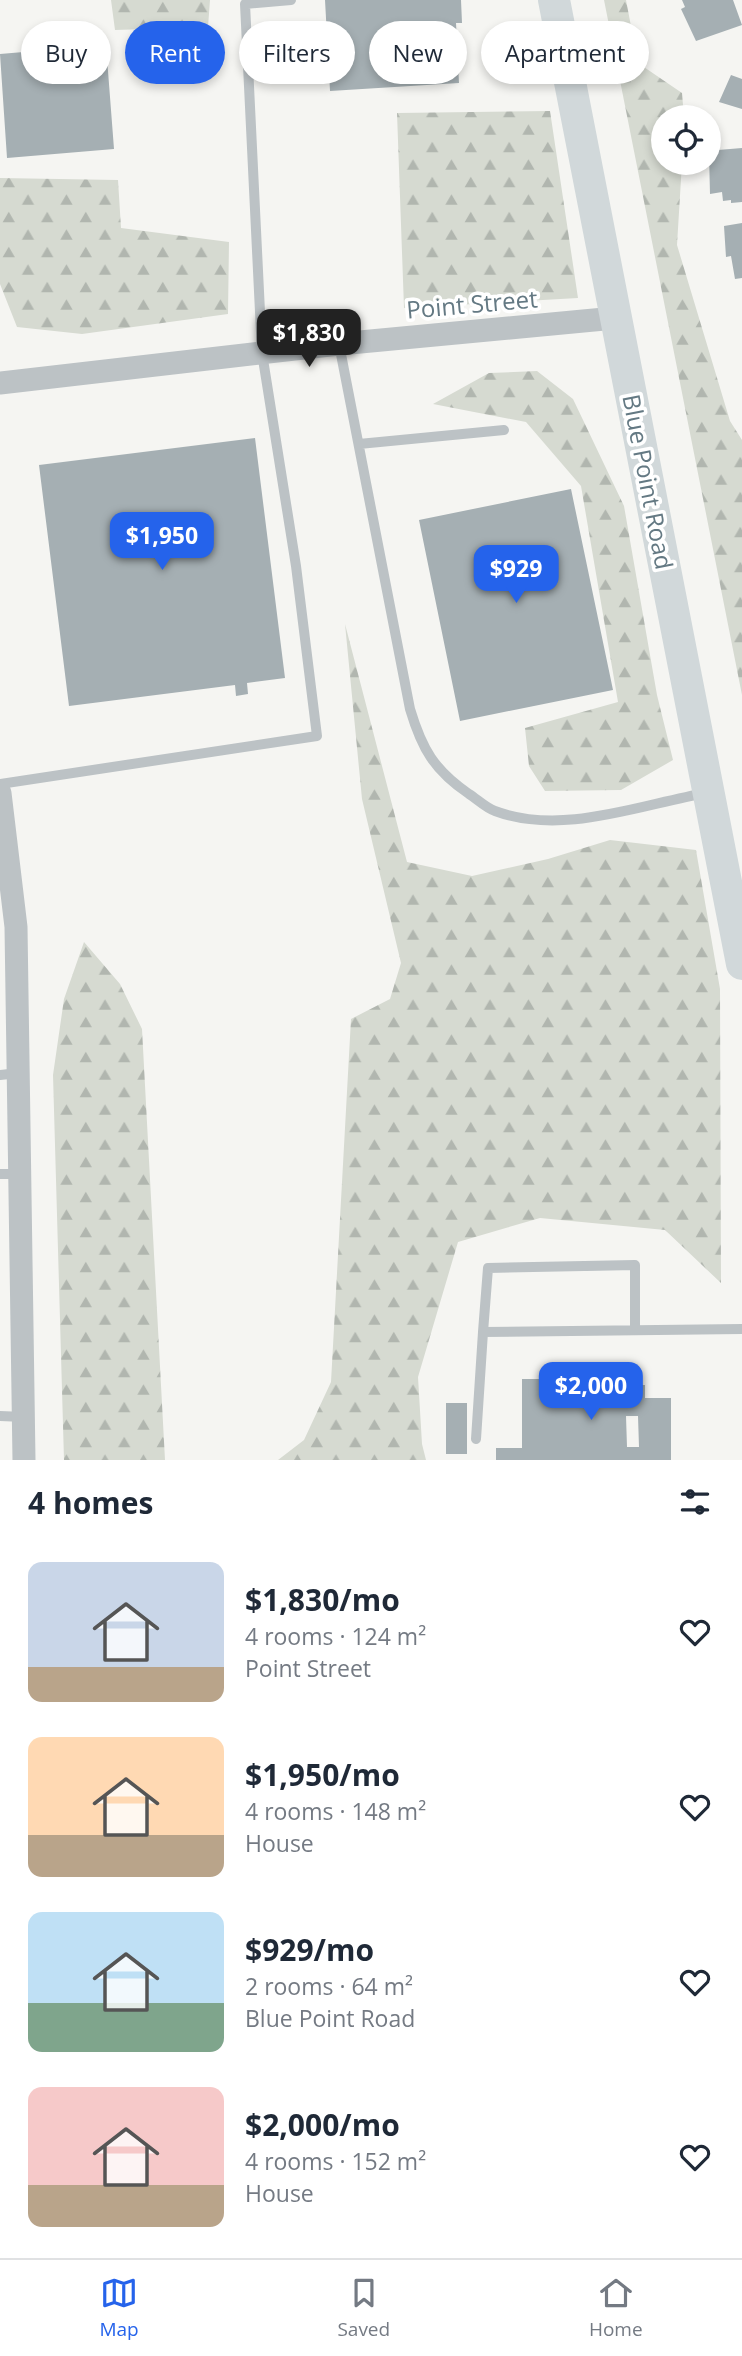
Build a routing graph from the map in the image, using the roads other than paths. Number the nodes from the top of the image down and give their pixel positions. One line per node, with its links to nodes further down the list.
1 (291, 0): 5 (lane)
2 (554, 0): 3 (street, Blue Point Road)
3 (615, 318): 4 (street, Point Street); 11 (street, Blue Point Road)
4 (339, 344): 5 (street, Point Street); 8 (lane)
5 (262, 353): 6 (street, Point Street); 9 (lane)
6 (0, 383)
7 (504, 430): 8 (lane)
8 (359, 443): 11 (lane)
9 (0, 784)
10 (0, 793): 13 (street)
11 (708, 793): 12 (street, Blue Point Road)
12 (742, 964)
13 (9, 1074): 14 (street)
14 (10, 1174): 19 (street)
15 (742, 1329): 16 (lane)
16 (635, 1330): 17 (lane); 17 (lane)
17 (483, 1332): 20 (lane)
18 (0, 1416): 19 (lane)
19 (24, 1417): 21 (street)
20 (476, 1439)
21 (24, 1460)

